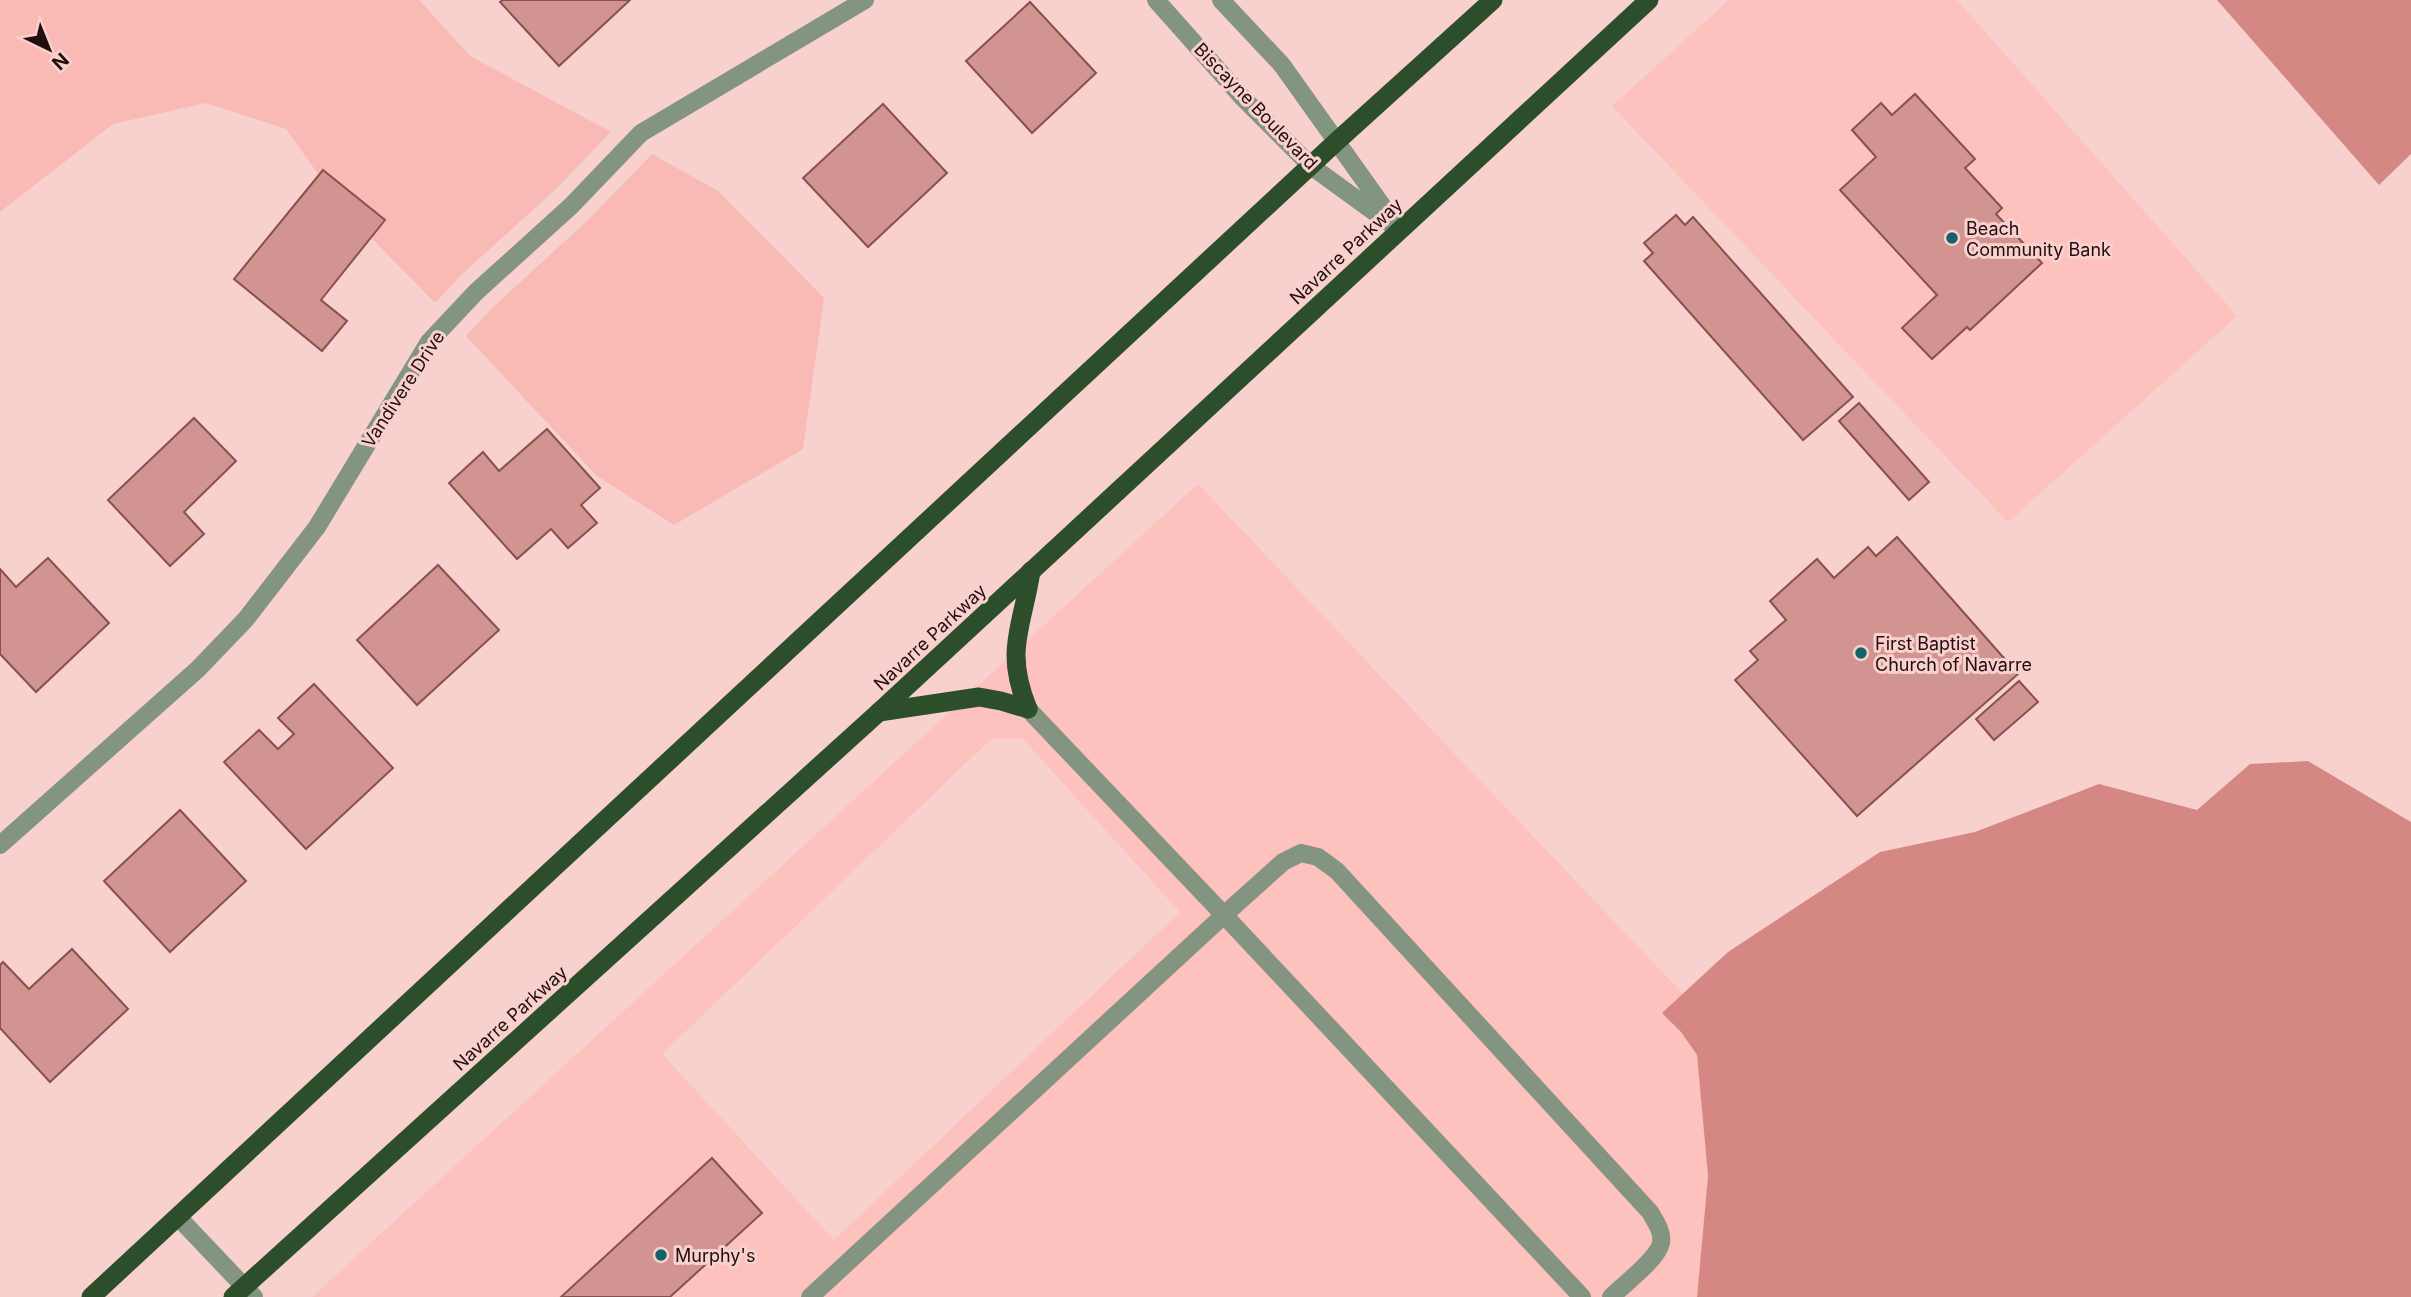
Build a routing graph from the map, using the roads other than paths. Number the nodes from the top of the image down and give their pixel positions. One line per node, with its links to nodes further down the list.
1 (865, 0): 12 (street, Vandivere Drive)
2 (1156, 0): 7 (street, Biscayne Boulevard)
3 (1221, 0): 6 (street, Biscayne Boulevard)
4 (1493, 0): 6 (highway)
5 (1648, 0): 8 (highway, Navarre Parkway)
6 (1336, 142): 7 (highway); 8 (street, Biscayne Boulevard)
7 (1311, 166): 8 (street, Biscayne Boulevard); 14 (highway)
8 (1399, 230): 9 (highway, Navarre Parkway)
9 (1031, 571): 10 (highway); 11 (highway, Navarre Parkway)
10 (1028, 709): 11 (highway); 13 (street)
11 (879, 712): 15 (highway, Navarre Parkway)
12 (0, 845)
13 (1224, 915): 17 (street); 18 (street); 19 (street)
14 (178, 1217): 15 (street); 16 (highway)
15 (243, 1294)
16 (91, 1297)
17 (810, 1297)
18 (1582, 1297)
19 (1611, 1297)

